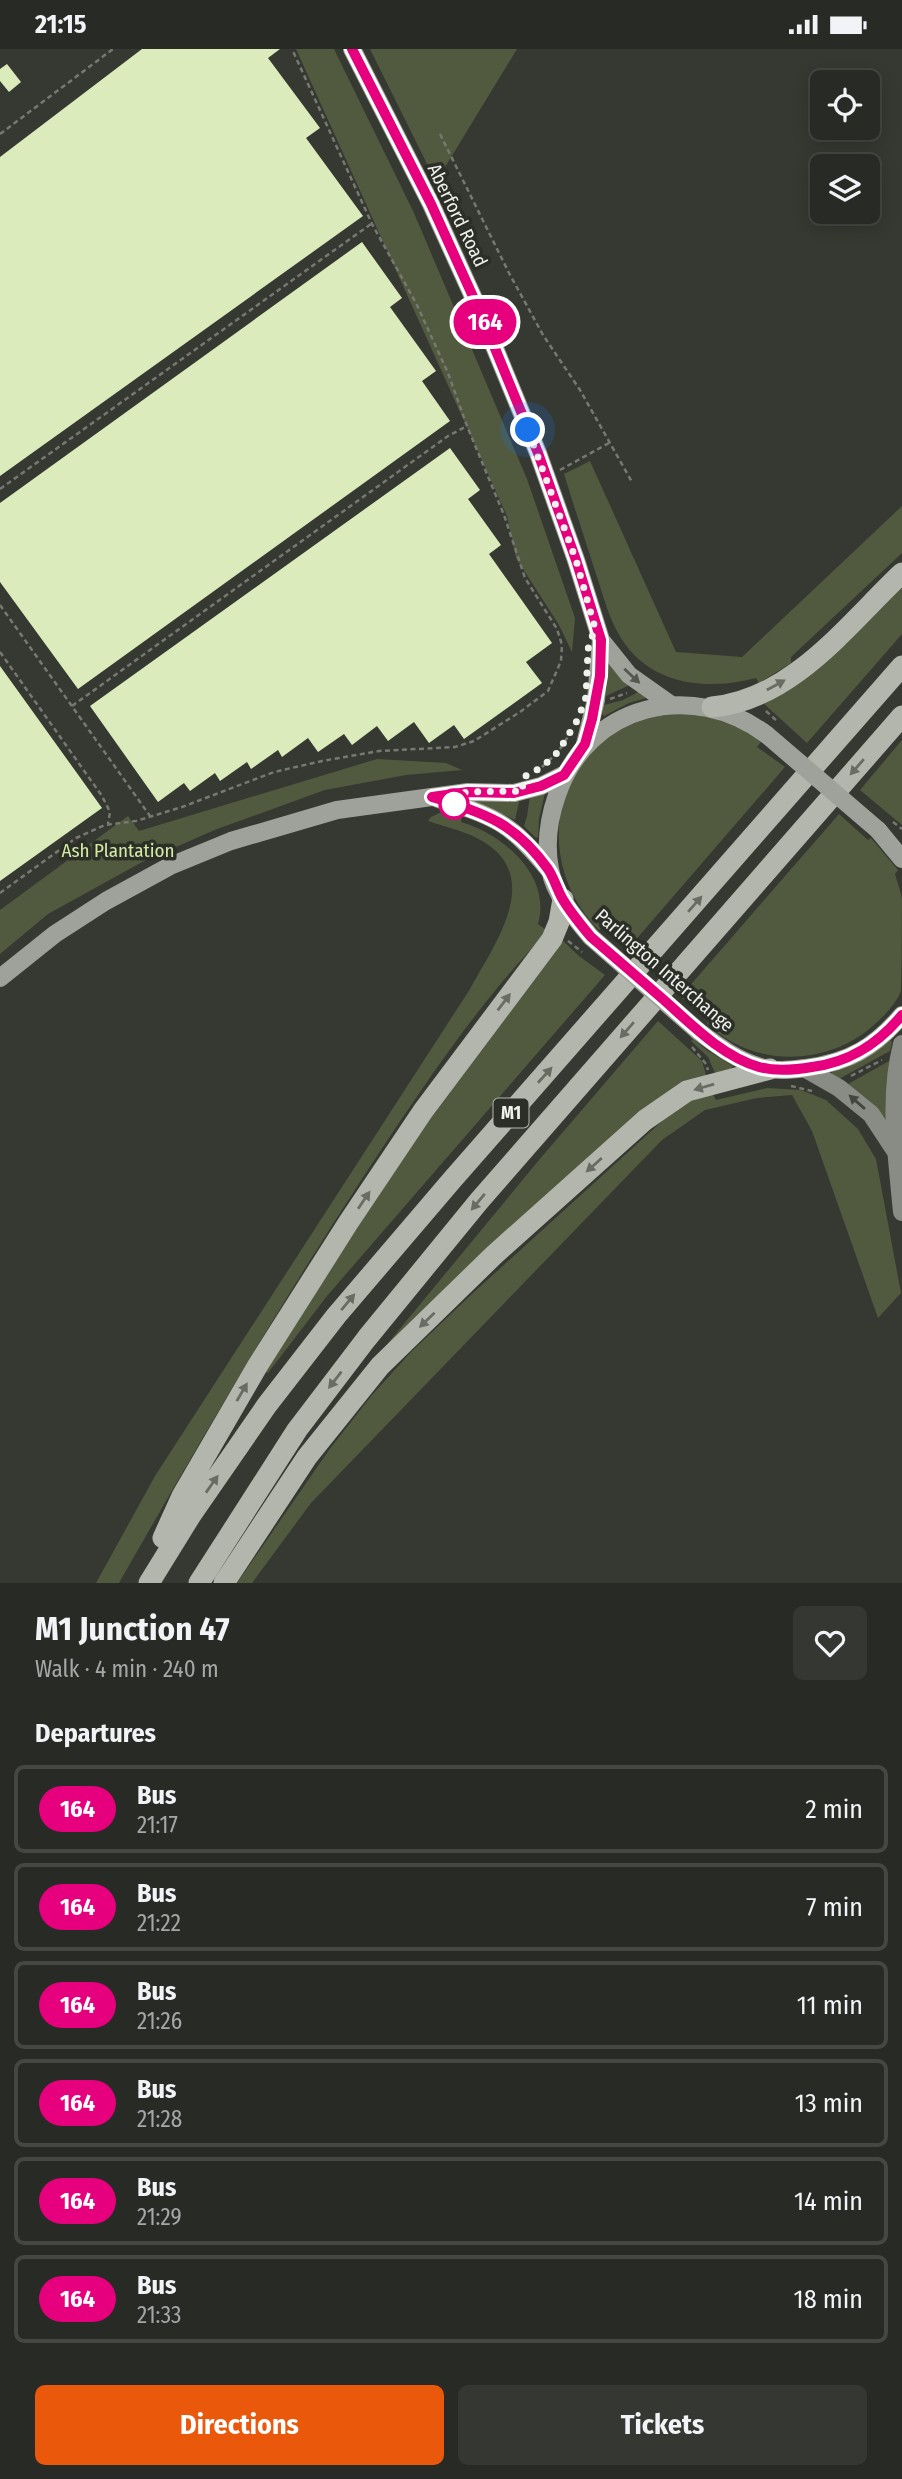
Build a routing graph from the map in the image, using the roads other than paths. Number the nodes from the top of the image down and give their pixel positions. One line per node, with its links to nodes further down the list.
1 (352, 49): 3 (main road, Aberford Road)
2 (902, 573): 6 (highway, one-way to 2)
3 (601, 640): 5 (main road, Aberford Road, one-way to 5); 8 (main road, Aberford Road)
4 (902, 666): 22 (highway, M1, one-way to 4)
5 (670, 704): 6 (main road, Parlington Interchange); 8 (main road, Parlington Interchange)
6 (712, 707): 11 (main road, Parlington Interchange, bridge)
7 (902, 716): 23 (highway, M1, one-way to 23)
8 (585, 744): 9 (main road, Parlington Interchange)
9 (564, 775): 10 (main road); 12 (main road, Parlington Interchange)
10 (432, 797): 12 (main road); 14 (main road)
11 (902, 859)
12 (550, 871): 13 (main road, Parlington Interchange)
13 (563, 899): 18 (main road, Parlington Interchange, bridge); 21 (highway, one-way to 13)
14 (0, 978)
15 (902, 1015): 17 (main road, Parlington Interchange)
16 (901, 1050): 19 (main road)
17 (804, 1068): 18 (main road, Parlington Interchange); 19 (main road, one-way to 17)
18 (776, 1077): 24 (highway, one-way to 24)
19 (896, 1152): 20 (main road)
20 (902, 1212)
21 (143, 1583)
22 (149, 1583)
23 (199, 1583)
24 (224, 1583)

